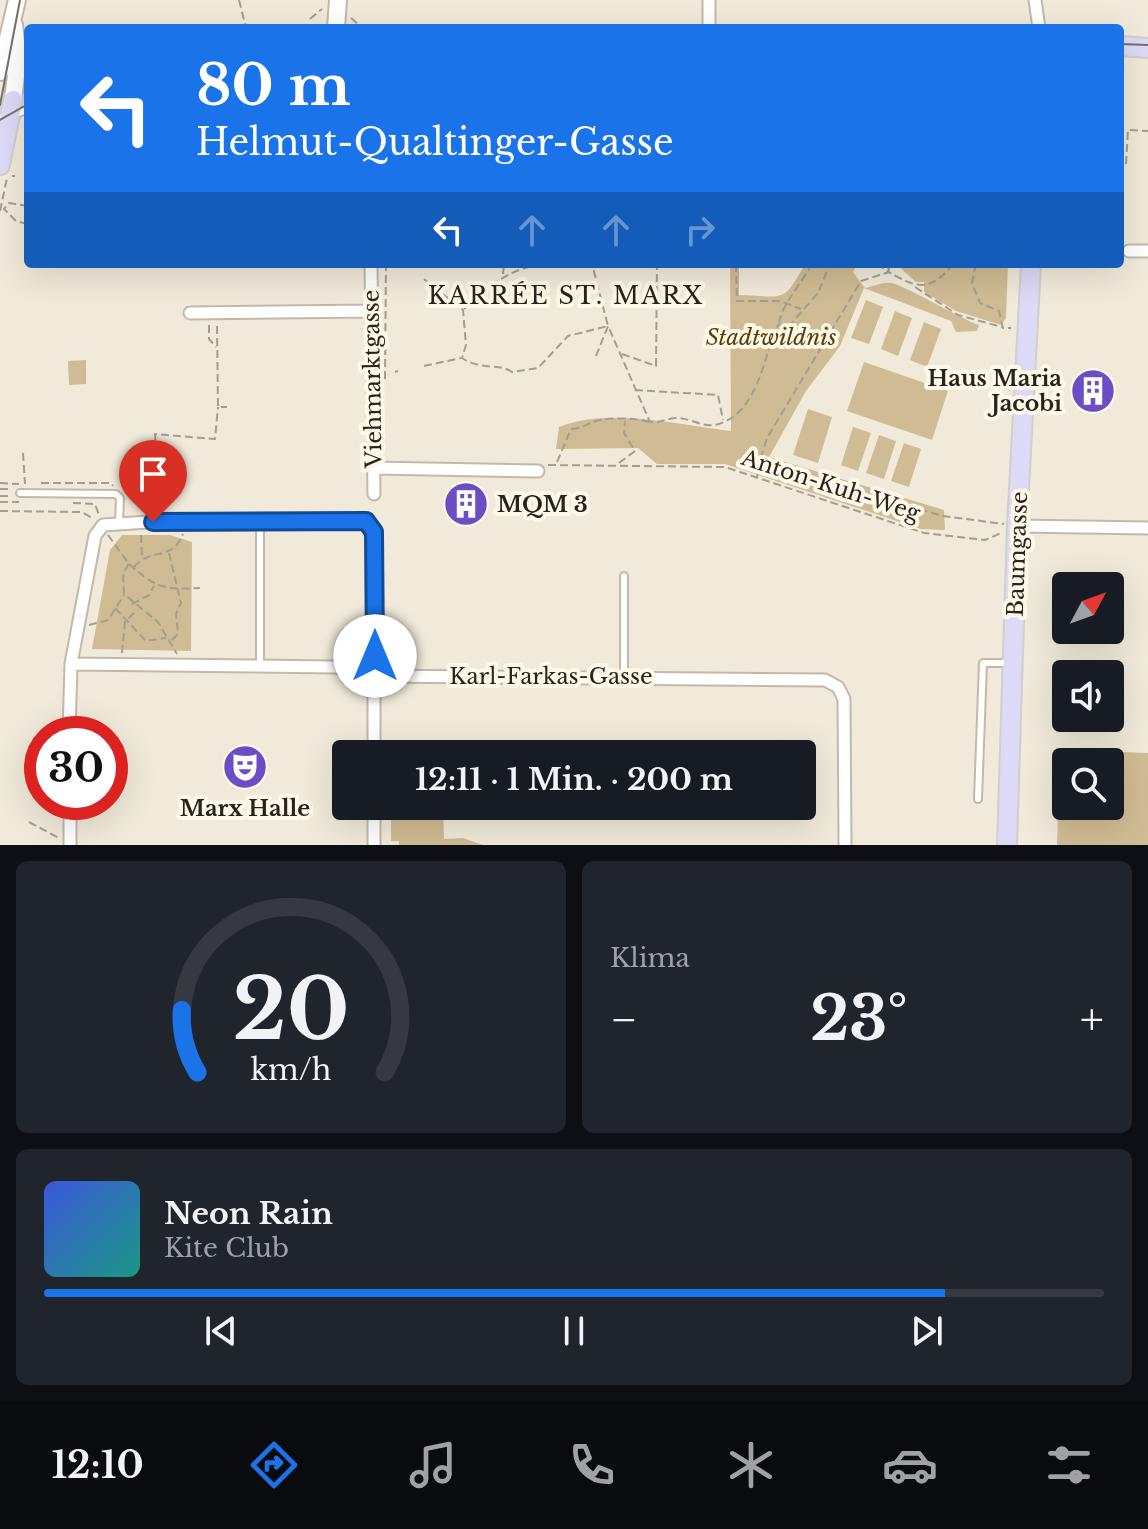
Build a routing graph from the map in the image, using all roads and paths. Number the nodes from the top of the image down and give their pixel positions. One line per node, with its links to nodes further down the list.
1 (17, 0): 11 (main road)
2 (239, 0): 8 (path)
3 (709, 0): 9 (street)
4 (1035, 0): 10 (street)
5 (333, 6): 6 (path); 7 (main road)
6 (310, 19)
7 (341, 22)
8 (245, 24)
9 (709, 24)
10 (1038, 24)
11 (14, 25): 14 (main road); 15 (main road)
12 (1124, 46): 13 (main road)
13 (1148, 48)
14 (0, 72)
15 (13, 107): 18 (main road)
16 (1148, 131): 17 (path)
17 (1126, 164)
18 (9, 172)
19 (24, 205): 20 (path)
20 (24, 223)
21 (1129, 251): 22 (street)
22 (1148, 251)
23 (371, 268): 43 (street, Viehmarktgasse)
24 (504, 268): 37 (path)
25 (516, 268): 37 (path)
26 (593, 268): 47 (path)
27 (657, 268): 52 (path)
28 (736, 268): 40 (path)
29 (810, 268): 40 (path)
30 (828, 268): 41 (path)
31 (883, 268): 36 (path)
32 (888, 268): 36 (path)
33 (950, 268): 39 (path)
34 (975, 268): 48 (path)
35 (1031, 268): 49 (main road, Baumgasse)
36 (889, 272): 39 (path); 64 (path)
37 (503, 276): 42 (path)
38 (424, 279): 42 (path)
39 (914, 286): 48 (path)
40 (786, 304): 41 (path); 46 (path)
41 (802, 309): 46 (path)
42 (463, 310): 54 (path)
43 (370, 311): 44 (street); 67 (street, Viehmarktgasse)
44 (209, 312): 45 (street); 51 (path)
45 (190, 313)
46 (778, 325): 60 (path)
47 (608, 326): 52 (path); 53 (path); 54 (path)
48 (1003, 328): 49 (path)
49 (1028, 329): 88 (main road, Baumgasse)
50 (217, 333): 51 (path)
51 (217, 347): 57 (path)
52 (620, 354): 56 (path)
53 (596, 356)
54 (462, 358): 55 (path)
55 (424, 366)
56 (635, 390): 60 (path); 61 (path)
57 (218, 407): 58 (path); 62 (path)
58 (225, 416)
59 (625, 421): 61 (path); 65 (path); 66 (path)
60 (723, 421): 61 (path)
61 (650, 422)
62 (156, 452)
63 (23, 453): 73 (path)
64 (759, 463): 70 (path); 88 (path)
65 (556, 464): 66 (path, Anton-Kuh-Weg); 68 (path, Anton-Kuh-Weg)
66 (618, 464): 70 (path, Anton-Kuh-Weg)
67 (373, 468): 68 (street); 76 (street, Viehmarktgasse)
68 (538, 471)
69 (163, 472): 85 (path)
70 (757, 477): 88 (path, Anton-Kuh-Weg)
71 (0, 483): 72 (path)
72 (13, 484)
73 (25, 484)
74 (0, 489): 77 (path)
75 (20, 493): 84 (lane)
76 (374, 494)
77 (0, 496)
78 (0, 502): 79 (path)
79 (31, 503)
80 (62, 503): 87 (path)
81 (0, 511): 82 (path)
82 (82, 512)
83 (260, 521): 86 (street); 109 (lane); 110 (street)
84 (119, 522): 85 (street); 87 (street)
85 (152, 522): 86 (street); 91 (path)
86 (188, 522): 90 (path)
87 (103, 525): 92 (path); 103 (street)
88 (1017, 526): 89 (street); 105 (main road, Baumgasse)
89 (1148, 528)
90 (169, 553): 91 (path); 97 (path)
91 (142, 558): 93 (path)
92 (129, 564): 93 (path); 98 (path)
93 (133, 568): 95 (path)
94 (624, 576): 111 (lane)
95 (154, 585): 97 (path); 99 (path)
96 (200, 588): 97 (path)
97 (178, 589): 104 (path)
98 (124, 594): 99 (path); 100 (path)
99 (132, 604): 101 (path)
100 (115, 608): 102 (path); 103 (path)
101 (138, 609): 102 (path); 104 (path)
102 (125, 622): 104 (path); 107 (path)
103 (78, 626): 106 (street)
104 (169, 640): 108 (path)
105 (1013, 663): 114 (lane); 122 (main road, Baumgasse)
106 (71, 664): 107 (street, Karl-Farkas-Gasse); 112 (street)
107 (122, 664): 108 (street, Karl-Farkas-Gasse)
108 (183, 665): 109 (street, Karl-Farkas-Gasse)
109 (260, 666): 110 (street, Karl-Farkas-Gasse)
110 (375, 676): 111 (street, Karl-Farkas-Gasse); 113 (street)
111 (624, 677): 121 (street, Karl-Farkas-Gasse)
112 (70, 716)
113 (374, 740)
114 (978, 799)
115 (70, 820): 119 (street)
116 (374, 820): 120 (street)
117 (29, 822): 118 (path)
118 (50, 833)
119 (70, 845)
120 (374, 845)
121 (845, 845)
122 (1007, 845)

